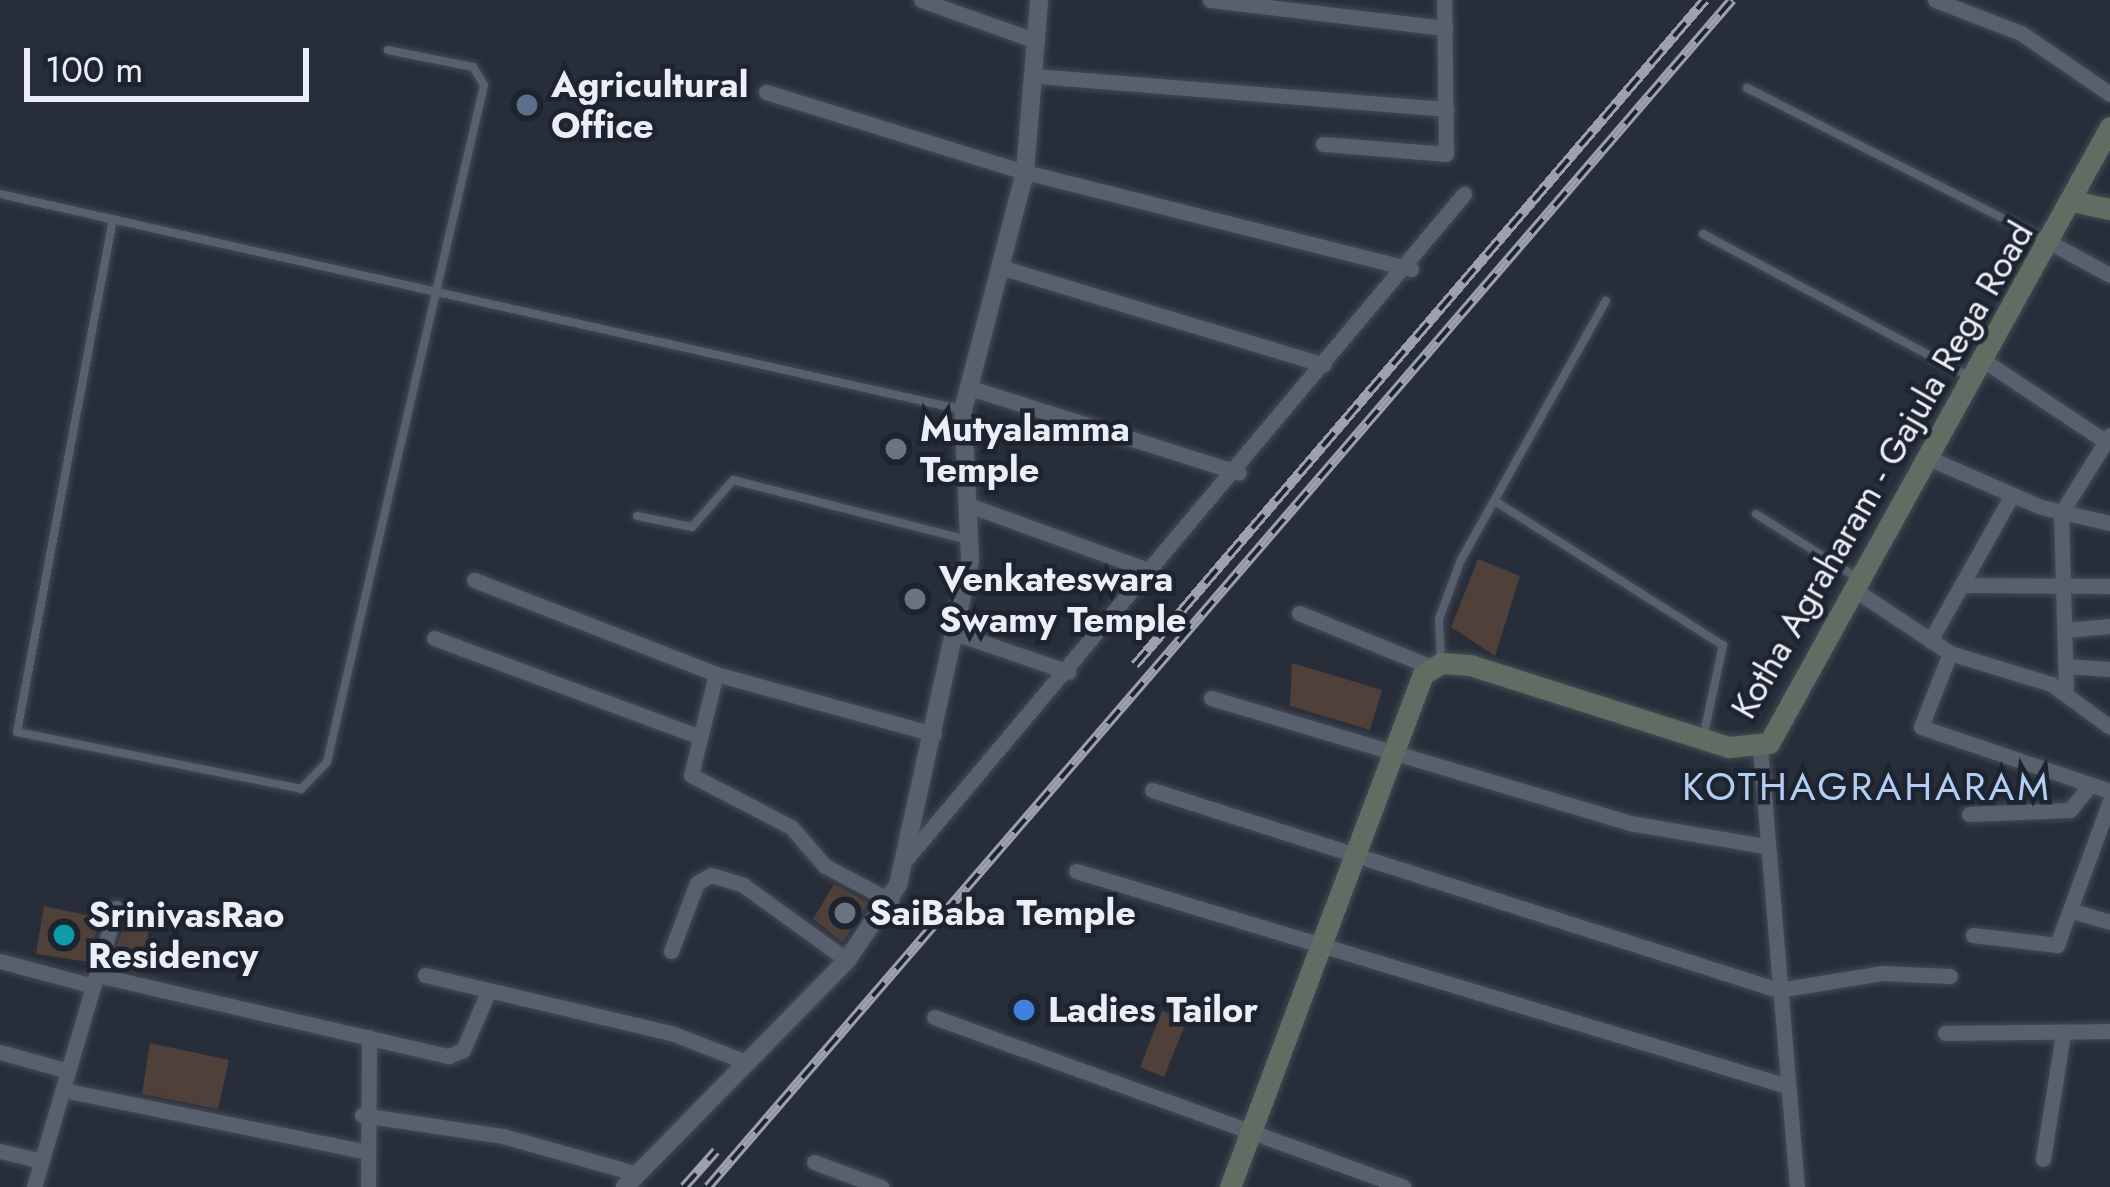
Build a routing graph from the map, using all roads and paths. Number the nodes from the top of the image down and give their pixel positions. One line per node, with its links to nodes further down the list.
1 (921, 0): 7 (street)
2 (1039, 0): 7 (street)
3 (1210, 0): 6 (street)
4 (1444, 0): 6 (street)
5 (1935, 0): 12 (street)
6 (1445, 28): 13 (street)
7 (1037, 41): 9 (street)
8 (388, 50): 27 (lane)
9 (1036, 76): 13 (street); 16 (street)
10 (1747, 88): 23 (lane)
11 (766, 92): 16 (street)
12 (2110, 94)
13 (1447, 109): 15 (street)
14 (2110, 127): 19 (main road, Kotha Agraharam - Gajula Rega Road)
15 (1323, 144)
16 (1025, 172): 24 (street); 25 (street)
17 (0, 194): 21 (lane)
18 (1464, 194): 25 (street)
19 (2072, 201): 20 (main road); 23 (main road, Kotha Agraharam - Gajula Rega Road)
20 (2110, 209)
21 (113, 219): 27 (lane); 27 (lane)
22 (1703, 234): 30 (lane)
23 (2050, 243): 26 (street); 30 (main road, Kotha Agraharam - Gajula Rega Road)
24 (1000, 267): 29 (street); 31 (street)
25 (1411, 268): 29 (street)
26 (2110, 275)
27 (435, 291): 32 (lane)
28 (1606, 301): 37 (lane)
29 (1324, 365): 35 (street)
30 (1975, 368): 33 (street); 34 (main road, Kotha Agraharam - Gajula Rega Road)
31 (967, 387): 32 (street); 35 (street)
32 (963, 410): 38 (street)
33 (2107, 438): 39 (street)
34 (1926, 457): 36 (street); 46 (main road, Kotha Agraharam - Gajula Rega Road)
35 (1239, 473): 44 (street)
36 (2012, 495): 39 (street); 47 (street)
37 (1498, 502): 57 (lane); 67 (lane)
38 (974, 507): 43 (street); 44 (street)
39 (2060, 513): 42 (street); 49 (street)
40 (1756, 514): 46 (lane)
41 (637, 516): 43 (lane)
42 (2110, 523)
43 (973, 542): 53 (street)
44 (1154, 572): 60 (street)
45 (474, 580): 61 (street)
46 (1858, 585): 55 (street); 68 (main road, Kotha Agraharam - Gajula Rega Road)
47 (1961, 585): 49 (street); 55 (street)
48 (2110, 586): 49 (street)
49 (2062, 591): 52 (street)
50 (1299, 613): 57 (street)
51 (2110, 626): 52 (street)
52 (2063, 629): 58 (street)
53 (955, 633): 60 (street); 65 (street)
54 (434, 638): 66 (street)
55 (1930, 641): 56 (street)
56 (1950, 653): 62 (street); 70 (street)
57 (1436, 665): 67 (main road, Kotha Agraharam - Gajula Rega Road); 69 (main road)
58 (2065, 666): 59 (street); 62 (street)
59 (2110, 669)
60 (1069, 672): 77 (street)
61 (716, 674): 65 (street); 66 (street)
62 (2066, 692): 64 (street)
63 (1211, 698): 69 (street)
64 (2110, 727)
65 (934, 734): 77 (street)
66 (697, 736): 79 (street)
67 (1702, 739): 68 (main road, Kotha Agraharam - Gajula Rega Road)
68 (1760, 747): 75 (street)
69 (1391, 754): 75 (street); 76 (main road)
70 (2091, 784): 72 (street); 74 (street)
71 (1152, 790): 76 (street)
72 (2110, 791)
73 (2110, 801): 81 (street)
74 (1969, 814)
75 (1765, 846): 92 (street)
76 (1354, 853): 84 (main road); 92 (street)
77 (907, 858): 79 (street)
78 (1076, 871): 84 (street)
79 (891, 901): 86 (street)
80 (116, 908): 90 (street)
81 (2072, 911): 82 (street); 83 (street)
82 (2110, 922)
83 (1973, 935)
84 (1319, 947): 101 (street); 104 (main road)
85 (671, 951): 86 (street)
86 (848, 960): 99 (street)
87 (0, 961): 90 (street)
88 (425, 975): 91 (street)
89 (1950, 976): 92 (street)
90 (95, 980): 97 (street); 100 (street)
91 (489, 990): 97 (street); 99 (street)
92 (1778, 990): 101 (street)
93 (934, 1017): 104 (street)
94 (2110, 1031): 96 (street)
95 (1945, 1033): 96 (street)
96 (2062, 1034): 107 (street)
97 (369, 1037): 103 (street)
98 (0, 1052): 100 (street)
99 (746, 1063): 110 (street)
100 (68, 1071): 102 (street)
101 (1784, 1085): 116 (street)
102 (63, 1090): 106 (street); 108 (street)
103 (362, 1115): 106 (street); 110 (street)
104 (1252, 1130): 114 (main road); 115 (street)
105 (0, 1151): 108 (street)
106 (363, 1151): 112 (street)
107 (2042, 1159)
108 (42, 1161): 111 (street)
109 (814, 1162): 113 (street)
110 (632, 1180)
111 (34, 1187)
112 (368, 1187)
113 (881, 1187)
114 (1230, 1187)
115 (1403, 1187)
116 (1797, 1187)

